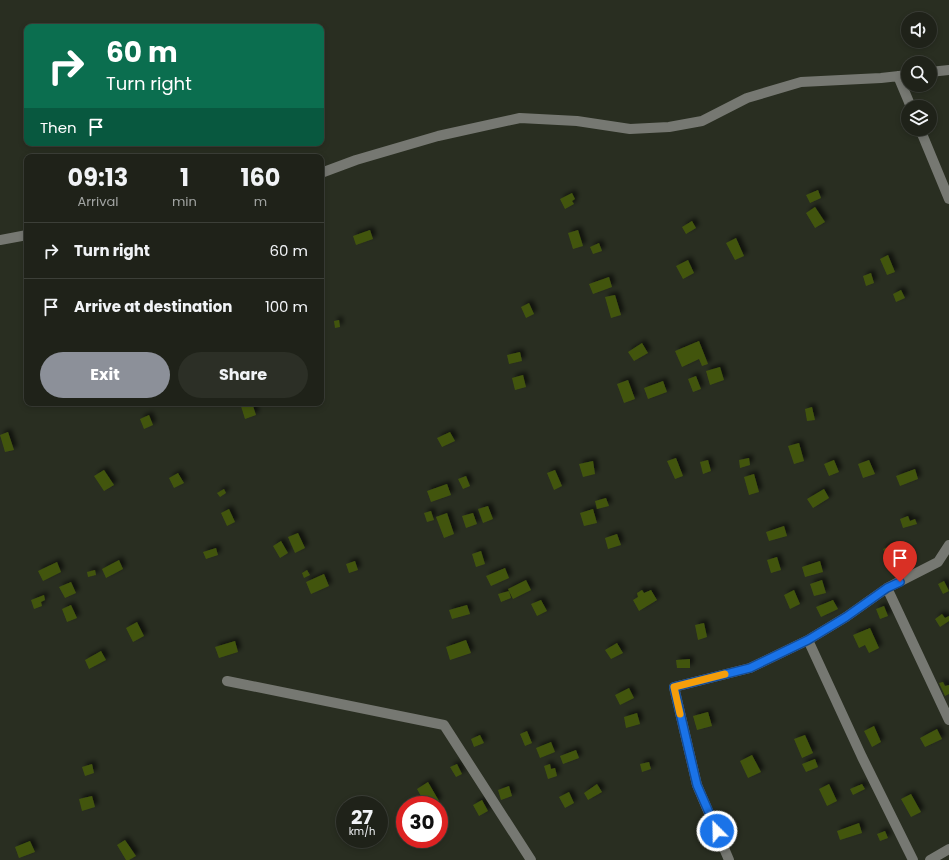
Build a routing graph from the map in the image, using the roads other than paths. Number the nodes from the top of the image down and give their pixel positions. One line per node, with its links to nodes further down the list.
1 (949, 70): 2 (street)
2 (937, 71)
3 (901, 76): 5 (street)
4 (923, 136): 6 (street)
5 (324, 172)
6 (949, 199)
7 (24, 236): 8 (street)
8 (0, 240)
9 (949, 545): 10 (street)
10 (887, 588): 11 (street); 13 (street)
11 (808, 640): 16 (street); 17 (street)
12 (227, 681): 15 (street)
13 (949, 720)
14 (949, 849): 18 (street)
15 (532, 860)
16 (729, 860)
17 (913, 860)
18 (930, 860)

